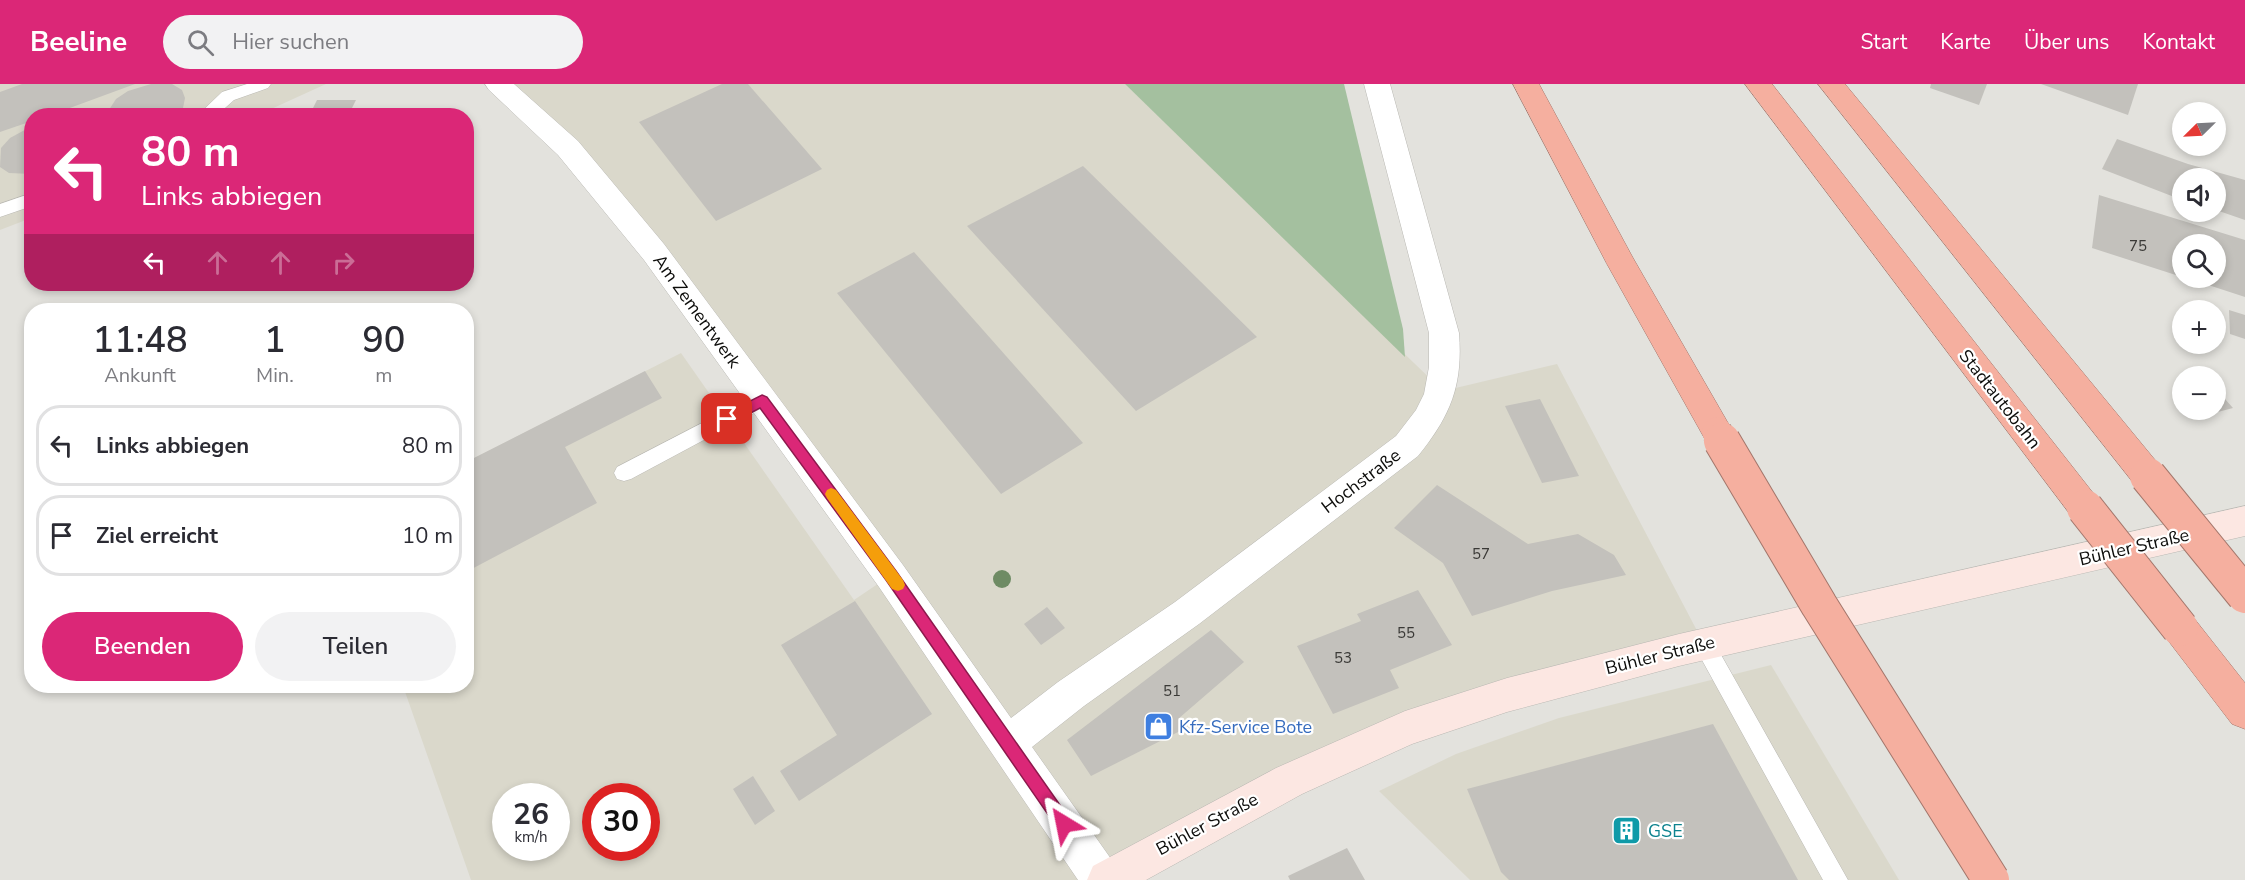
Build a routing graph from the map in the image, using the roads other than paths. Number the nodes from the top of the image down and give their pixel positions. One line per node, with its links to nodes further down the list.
1 (263, 84): 7 (lane)
2 (498, 84): 10 (street, Am Zementwerk)
3 (1377, 84): 16 (street, Hochstraße)
4 (1526, 84): 20 (highway, bridge)
5 (1758, 84): 15 (highway, Stadtautobahn, bridge)
6 (1831, 84): 13 (highway, bridge)
7 (214, 108)
8 (24, 202): 9 (lane)
9 (0, 211)
10 (762, 400): 11 (lane); 16 (street, Am Zementwerk)
11 (624, 473)
12 (2245, 521): 14 (main road, Bühler Straße)
13 (2245, 595)
14 (1704, 644): 18 (main road, Bühler Straße); 19 (lane)
15 (2245, 712)
16 (1007, 744): 17 (street, Am Zementwerk)
17 (1102, 880)
18 (1107, 880)
19 (1836, 880)
20 (1991, 880)

